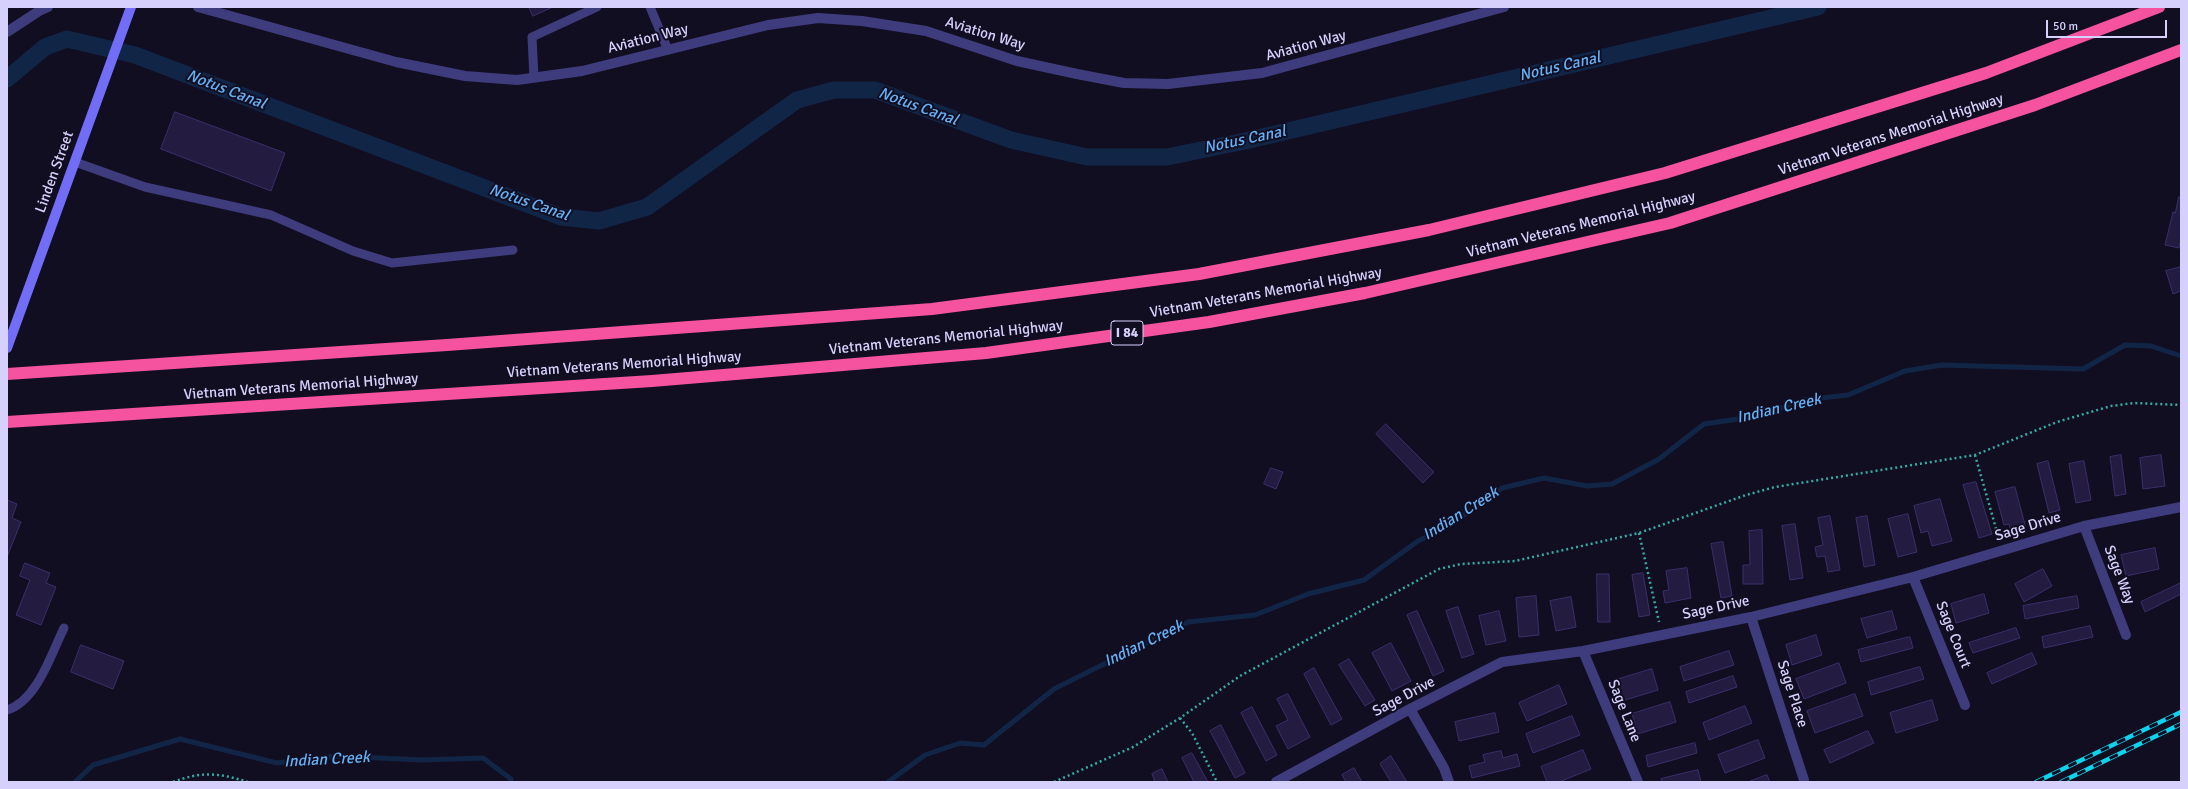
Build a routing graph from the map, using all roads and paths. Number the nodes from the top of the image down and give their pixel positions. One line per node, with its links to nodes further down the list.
1 (48, 7): 8 (street)
2 (131, 7): 12 (main road, Linden Street)
3 (198, 7): 11 (street, Aviation Way)
4 (597, 7): 11 (lane)
5 (650, 7): 9 (lane)
6 (1504, 7): 9 (street, Aviation Way)
7 (2159, 7): 15 (highway)
8 (7, 32)
9 (668, 50): 11 (street, Aviation Way)
10 (2181, 50): 17 (highway, Vietnam Veterans Memorial Highway / I 84)
11 (534, 78)
12 (75, 162): 13 (lane); 14 (main road, Linden Street)
13 (513, 250)
14 (7, 348)
15 (7, 374)
16 (2181, 405): 18 (path)
17 (7, 422)
18 (1975, 455): 21 (path); 22 (path)
19 (2181, 507): 20 (street, Sage Drive)
20 (2084, 526): 22 (street, Sage Drive); 27 (street, Sage Way)
21 (1639, 533): 26 (path); 32 (path)
22 (2003, 550): 23 (street, Sage Drive)
23 (1913, 577): 24 (street, Sage Drive); 29 (street, Sage Court)
24 (1751, 617): 26 (street, Sage Drive); 33 (street, Sage Place)
25 (64, 628): 31 (lane)
26 (1662, 635): 28 (street, Sage Drive)
27 (2126, 635)
28 (1584, 651): 30 (street, Sage Drive); 40 (street, Sage Lane)
29 (1965, 704)
30 (1410, 709): 38 (street, Sage Drive); 39 (street)
31 (7, 710)
32 (1180, 718): 36 (path); 37 (path)
33 (1804, 780)
34 (173, 782): 35 (path)
35 (248, 782)
36 (1054, 782)
37 (1217, 782)
38 (1276, 782)
39 (1449, 782)
40 (1638, 782)

